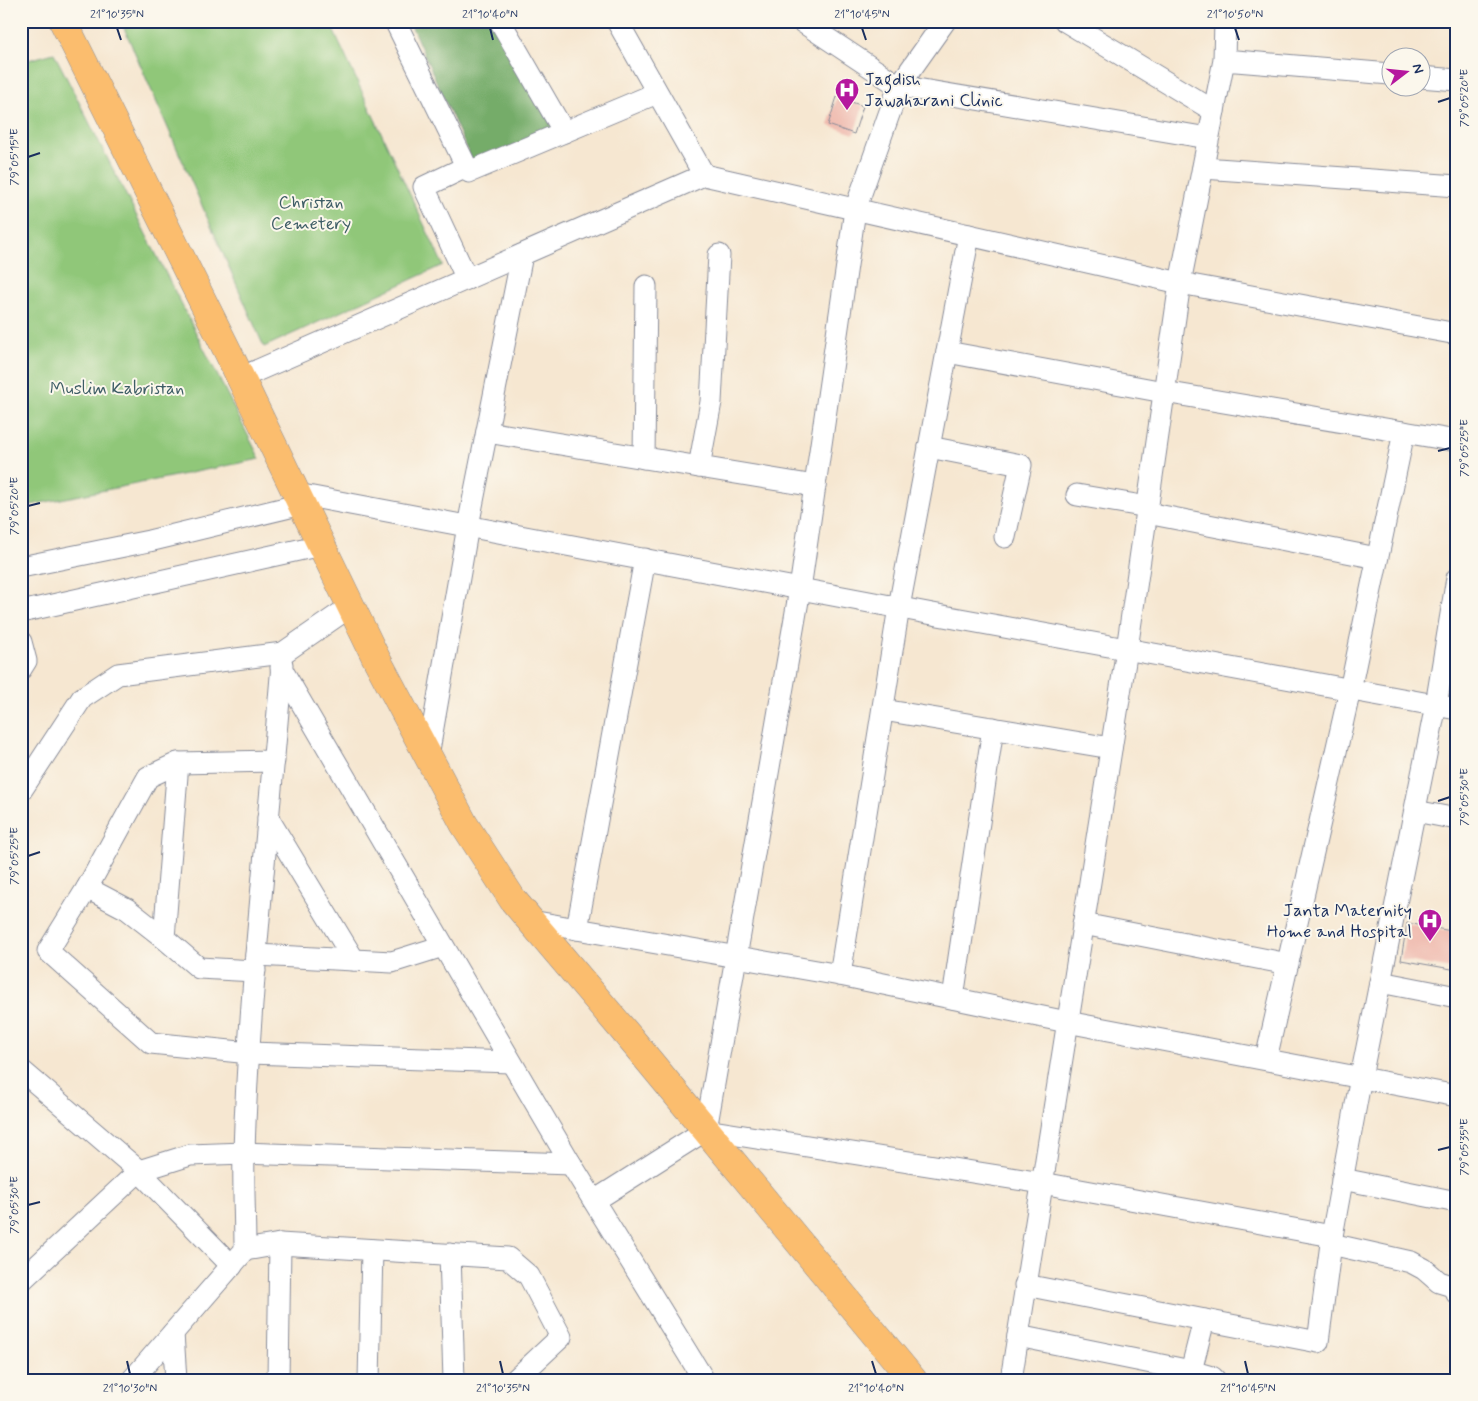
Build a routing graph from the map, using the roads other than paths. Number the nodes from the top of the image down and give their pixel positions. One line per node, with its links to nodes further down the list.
1 (63, 21): 31 (main road)
2 (395, 21): 18 (street)
3 (500, 21): 16 (street)
4 (617, 21): 14 (street)
5 (801, 21): 13 (street)
6 (945, 21): 13 (street)
7 (1065, 21): 15 (street)
8 (1225, 21): 9 (street)
9 (1224, 60): 10 (street); 15 (street)
10 (1380, 73)
11 (1430, 78): 12 (street)
12 (1457, 80)
13 (899, 86): 17 (street); 22 (street)
14 (658, 93): 16 (street); 20 (street)
15 (1214, 111): 17 (street)
16 (564, 132): 18 (street)
17 (1208, 138): 19 (street)
18 (466, 167): 26 (street)
19 (1203, 168): 21 (street); 27 (street)
20 (704, 175): 22 (street); 24 (street)
21 (1457, 186)
22 (855, 210): 23 (street); 39 (street)
23 (969, 235): 27 (street); 30 (street)
24 (522, 255): 26 (street); 33 (street)
25 (718, 255): 38 (street)
26 (466, 279): 31 (street)
27 (1180, 283): 29 (street); 32 (street)
28 (646, 286): 37 (street)
29 (1457, 334)
30 (947, 352): 32 (street); 36 (street)
31 (240, 378): 41 (main road)
32 (1164, 392): 34 (street); 42 (street)
33 (487, 432): 37 (street); 43 (street)
34 (1404, 432): 35 (street); 46 (street)
35 (1457, 441)
36 (929, 447): 44 (street); 52 (street)
37 (644, 458): 38 (street)
38 (699, 467): 39 (street)
39 (815, 486): 50 (street)
40 (1077, 496): 42 (street)
41 (299, 499): 43 (street); 45 (main road); 48 (street)
42 (1147, 510): 46 (street); 55 (street)
43 (468, 526): 47 (street); 63 (street)
44 (1005, 537)
45 (321, 545): 51 (main road); 53 (street)
46 (1377, 558): 58 (street)
47 (645, 560): 50 (street); 73 (street)
48 (21, 567)
49 (1457, 578): 59 (street)
50 (800, 589): 52 (street); 76 (street)
51 (351, 606): 56 (street); 63 (main road)
52 (900, 608): 55 (street); 60 (street)
53 (21, 612)
54 (21, 642): 57 (street)
55 (1127, 649): 58 (street); 62 (street)
56 (282, 660): 64 (street); 66 (street); 75 (street)
57 (21, 670)
58 (1350, 690): 59 (street); 79 (street)
59 (1447, 707): 67 (street)
60 (883, 710): 61 (street); 80 (street)
61 (993, 728): 62 (street); 83 (street)
62 (1111, 748): 72 (street)
63 (428, 756): 71 (main road)
64 (274, 761): 65 (street); 68 (street)
65 (178, 763): 70 (street); 74 (street)
66 (21, 791)
67 (1415, 811): 69 (street); 81 (street)
68 (268, 818): 77 (street); 78 (street)
69 (1457, 819)
70 (87, 888): 74 (street); 85 (street)
71 (530, 921): 73 (street); 91 (main road)
72 (1083, 924): 79 (street); 84 (street)
73 (577, 929): 76 (street)
74 (164, 938): 78 (street)
75 (443, 946): 77 (street); 87 (street)
76 (736, 956): 80 (street); 91 (street)
77 (354, 960): 78 (street)
78 (255, 963): 85 (street)
79 (1288, 964): 86 (street)
80 (840, 975): 83 (street)
81 (1380, 982): 82 (street); 89 (street)
82 (1457, 997)
83 (953, 998): 84 (street)
84 (1067, 1022): 86 (street); 96 (street)
85 (250, 1052): 87 (street); 92 (street)
86 (1266, 1059): 89 (street)
87 (510, 1062): 93 (street)
88 (22, 1071): 94 (street)
89 (1361, 1076): 90 (street); 95 (street)
90 (1457, 1096)
91 (706, 1130): 96 (street); 97 (street); 119 (main road)
92 (244, 1153): 93 (street); 94 (street); 101 (street)
93 (570, 1164): 97 (street)
94 (139, 1171): 104 (street); 105 (street)
95 (1342, 1179): 98 (street); 99 (street)
96 (1042, 1183): 99 (street); 106 (street)
97 (594, 1201): 118 (street)
98 (1457, 1202)
99 (1331, 1240): 107 (street); 108 (street)
100 (280, 1244): 101 (street); 102 (street); 114 (street)
101 (245, 1250): 104 (street)
102 (372, 1250): 103 (street); 115 (street)
103 (450, 1254): 116 (street); 117 (street)
104 (232, 1266): 109 (street)
105 (21, 1281)
106 (1025, 1285): 108 (street); 110 (street)
107 (1457, 1294)
108 (1204, 1320): 111 (street)
109 (173, 1333): 112 (street); 113 (street)
110 (1018, 1336): 111 (street); 120 (street)
111 (1191, 1371): 121 (street)
112 (132, 1380)
113 (176, 1380)
114 (278, 1380)
115 (369, 1380)
116 (454, 1380)
117 (515, 1380)
118 (704, 1380)
119 (913, 1380)
120 (1010, 1380)
121 (1215, 1380)

